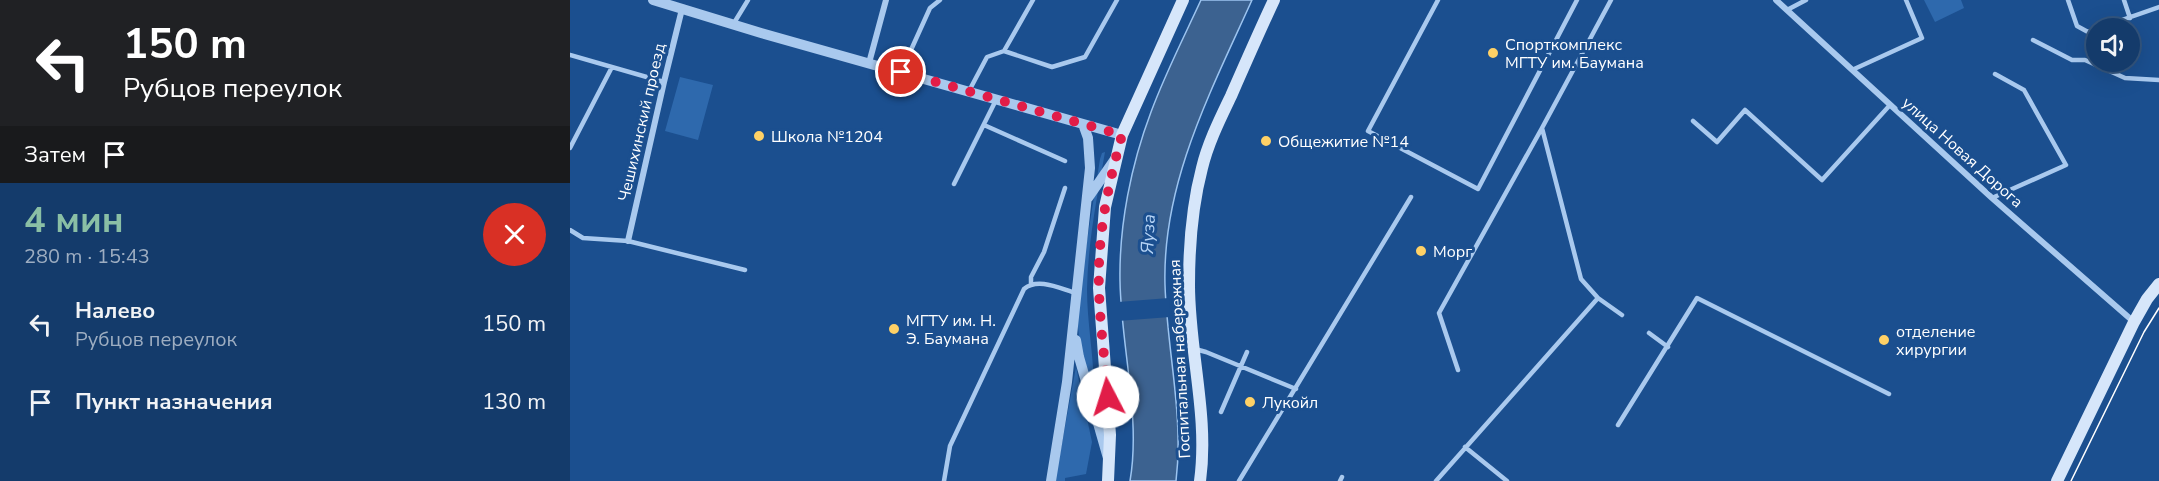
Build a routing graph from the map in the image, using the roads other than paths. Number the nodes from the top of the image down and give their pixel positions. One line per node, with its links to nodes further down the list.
1 (653, 0): 18 (street)
2 (748, 0): 21 (lane)
3 (886, 0): 26 (street)
4 (940, 0): 29 (lane)
5 (1033, 0): 24 (lane)
6 (1117, 0): 24 (lane)
7 (1183, 0): 40 (main road)
8 (1274, 0): 61 (main road, Госпитальная набережная)
9 (1438, 0): 10 (lane)
10 (1577, 0)
11 (1611, 0): 39 (lane)
12 (1777, 0): 19 (street, улица Новая Дорога)
13 (1806, 0): 19 (lane)
14 (1906, 0): 28 (lane)
15 (2068, 0): 22 (lane)
16 (2124, 0): 20 (lane)
17 (2159, 7): 20 (lane)
18 (682, 9): 21 (street); 32 (street, Чешихинский проезд)
19 (1787, 10): 28 (street, улица Новая Дорога)
20 (2130, 18)
21 (733, 25): 26 (street)
22 (2086, 31)
23 (2033, 40): 31 (lane)
24 (1004, 51): 33 (lane)
25 (570, 55): 27 (lane)
26 (869, 63): 29 (street)
27 (612, 67): 32 (lane); 41 (lane)
28 (1852, 70): 35 (street, улица Новая Дорога)
29 (901, 72): 33 (street)
30 (1995, 74): 47 (lane)
31 (2159, 80)
32 (664, 82): 50 (street, Чешихинский проезд)
33 (969, 91): 34 (street)
34 (996, 99): 37 (street); 38 (lane)
35 (1890, 105): 36 (lane); 47 (street, улица Новая Дорога)
36 (1693, 121)
37 (1083, 124): 40 (street); 48 (street)
38 (984, 125): 43 (lane); 44 (lane)
39 (1542, 128): 55 (lane); 64 (lane)
40 (1122, 135): 42 (main road)
41 (570, 148)
42 (1116, 157): 48 (street); 70 (main road)
43 (1065, 161)
44 (954, 184)
45 (1065, 188): 52 (lane)
46 (1411, 197): 65 (lane)
47 (1992, 198): 58 (street, улица Новая Дорога)
48 (1086, 201): 54 (street)
49 (570, 230): 50 (lane)
50 (628, 242): 51 (lane)
51 (746, 270)
52 (1030, 284): 54 (lane); 71 (lane)
53 (2159, 284): 58 (main road)
54 (1076, 293): 56 (street)
55 (1598, 298): 57 (lane); 69 (lane)
56 (1075, 313): 70 (street); 72 (street)
57 (1622, 315)
58 (2134, 322): 78 (main road)
59 (1649, 333): 60 (lane)
60 (1668, 347): 66 (lane); 68 (lane)
61 (1195, 349): 63 (lane); 74 (main road, Госпитальная набережная)
62 (1247, 352): 63 (lane)
63 (1241, 366): 65 (lane); 67 (lane)
64 (1458, 370)
65 (1296, 389): 75 (lane)
66 (1889, 394)
67 (1221, 412)
68 (1618, 425)
69 (1465, 447): 76 (lane); 77 (lane)
70 (1110, 464): 73 (main road)
71 (944, 481)
72 (1051, 481)
73 (1108, 481)
74 (1200, 481)
75 (1239, 481)
76 (1436, 481)
77 (1507, 481)
78 (2057, 481)

